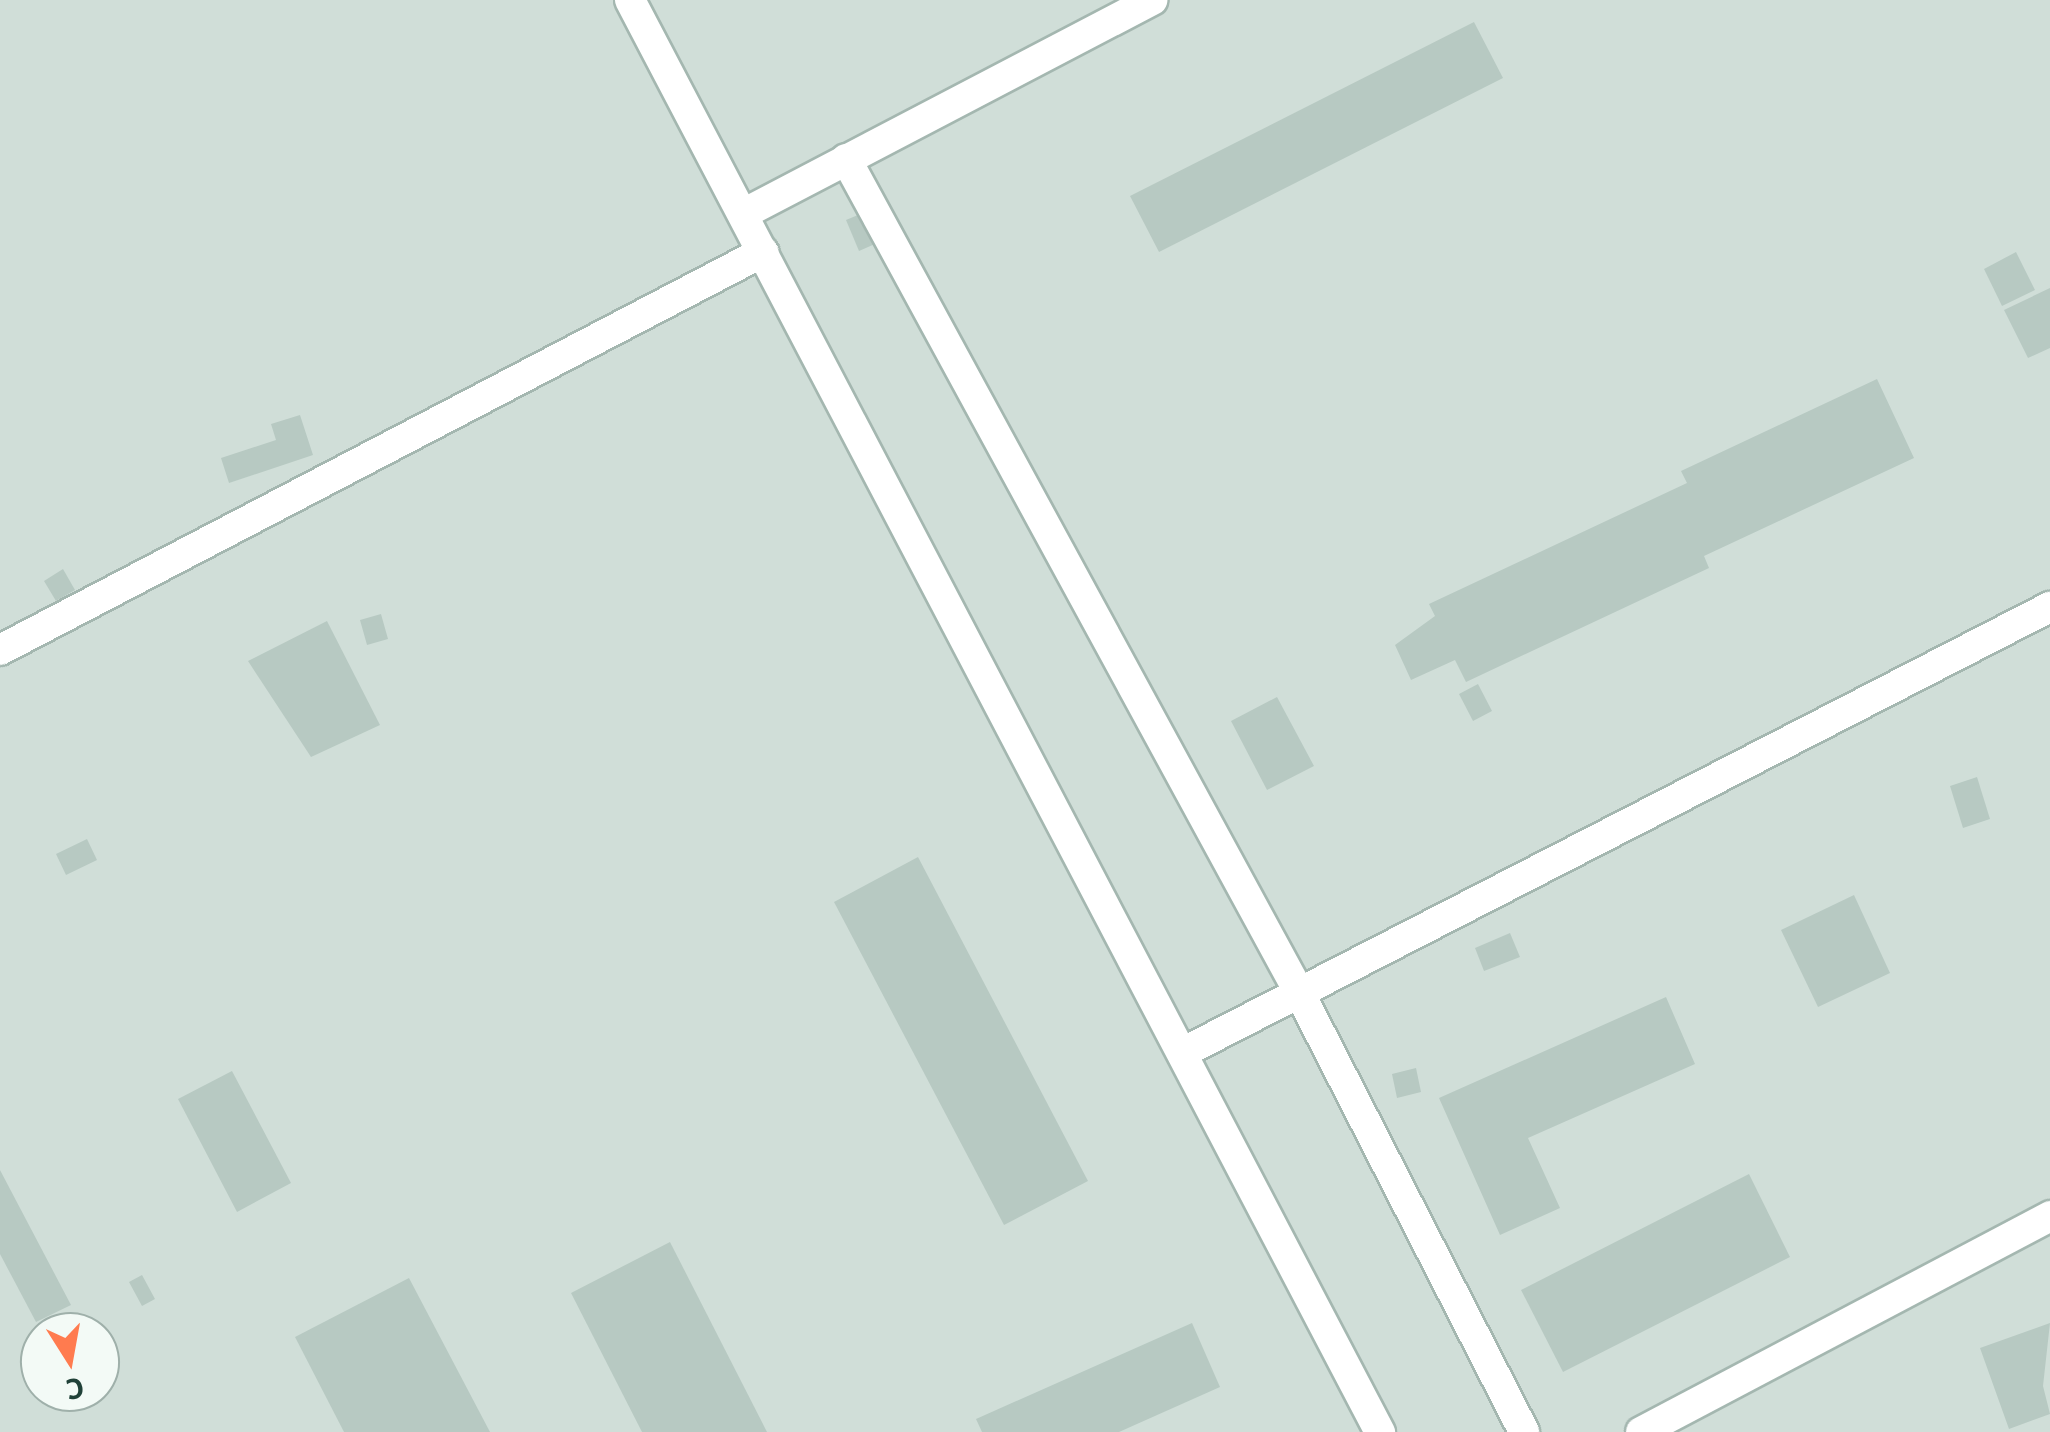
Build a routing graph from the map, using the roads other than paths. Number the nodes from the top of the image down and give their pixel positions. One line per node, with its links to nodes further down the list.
1 (630, 0): 4 (lane)
2 (1152, 0): 3 (lane)
3 (846, 159): 4 (lane); 8 (lane)
4 (743, 214): 5 (lane)
5 (763, 252): 7 (lane); 9 (lane)
6 (2050, 607): 8 (lane)
7 (0, 650)
8 (1299, 992): 9 (lane); 12 (lane)
9 (1182, 1053): 11 (lane)
10 (2050, 1216): 13 (lane)
11 (1380, 1432)
12 (1524, 1432)
13 (1641, 1432)

